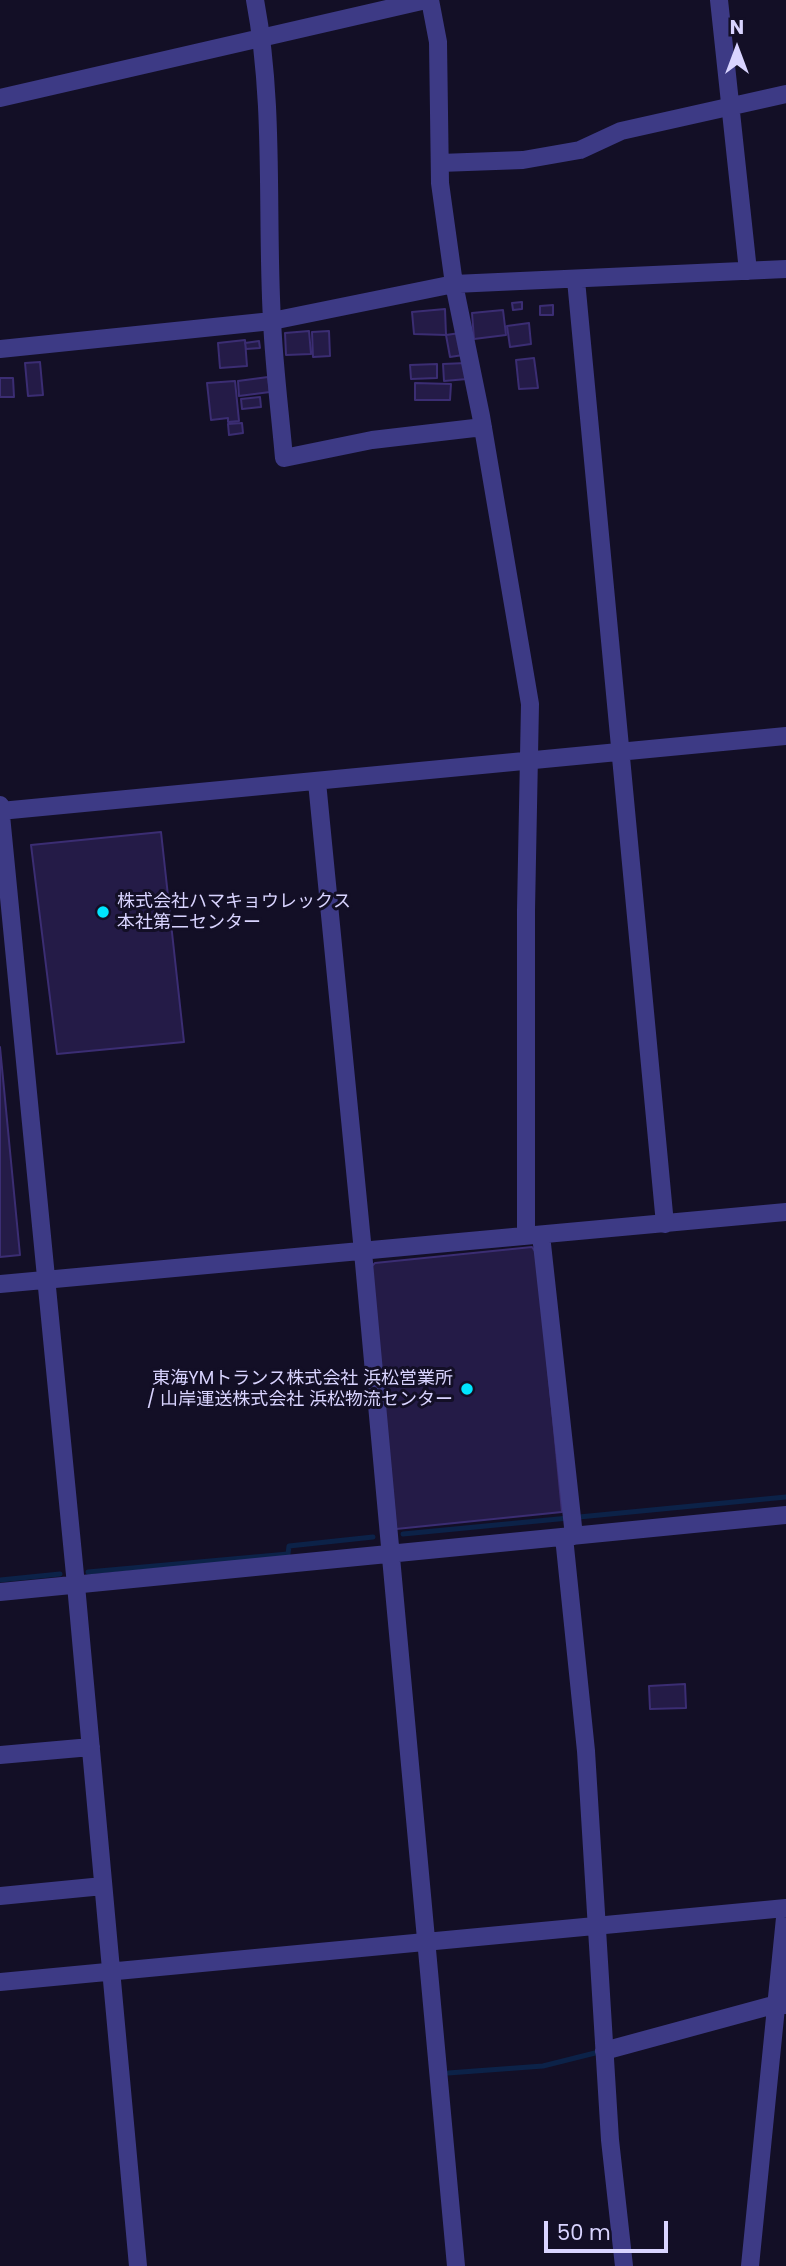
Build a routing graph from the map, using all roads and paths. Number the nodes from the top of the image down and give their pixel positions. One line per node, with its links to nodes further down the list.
1 (255, 0): 4 (street)
2 (428, 0): 4 (street); 8 (street)
3 (719, 0): 7 (street)
4 (262, 37): 6 (street); 13 (street)
5 (786, 94): 7 (street)
6 (0, 98)
7 (733, 107): 8 (street); 10 (street)
8 (440, 163): 12 (street)
9 (786, 269): 10 (street)
10 (748, 271): 11 (street)
11 (576, 280): 12 (street); 17 (street)
12 (454, 284): 13 (street); 15 (street)
13 (272, 321): 14 (street); 15 (street)
14 (0, 349)
15 (483, 427): 18 (street)
16 (786, 736): 17 (street)
17 (621, 753): 18 (street); 23 (street)
18 (531, 762): 19 (street); 24 (street)
19 (317, 782): 21 (street); 25 (street)
20 (0, 805): 21 (street)
21 (0, 811): 26 (street)
22 (786, 1212): 23 (street)
23 (665, 1224): 24 (street)
24 (533, 1235): 25 (street); 29 (street)
25 (363, 1252): 26 (street); 30 (street)
26 (47, 1281): 27 (street); 31 (street)
27 (0, 1284)
28 (786, 1515): 29 (street)
29 (571, 1527): 30 (street); 38 (street)
30 (390, 1553): 31 (street); 39 (street)
31 (76, 1585): 32 (street); 33 (street)
32 (0, 1592)
33 (91, 1747): 34 (street); 35 (street)
34 (0, 1755)
35 (103, 1886): 36 (street); 40 (street)
36 (0, 1896)
37 (786, 1908): 38 (street); 42 (street)
38 (597, 1927): 39 (street); 43 (street)
39 (427, 1943): 40 (street); 45 (street)
40 (111, 1972): 41 (street); 44 (street)
41 (0, 1982)
42 (781, 2004): 43 (street); 47 (street)
43 (604, 2051): 46 (street)
44 (138, 2266)
45 (456, 2266)
46 (624, 2266)
47 (750, 2266)

